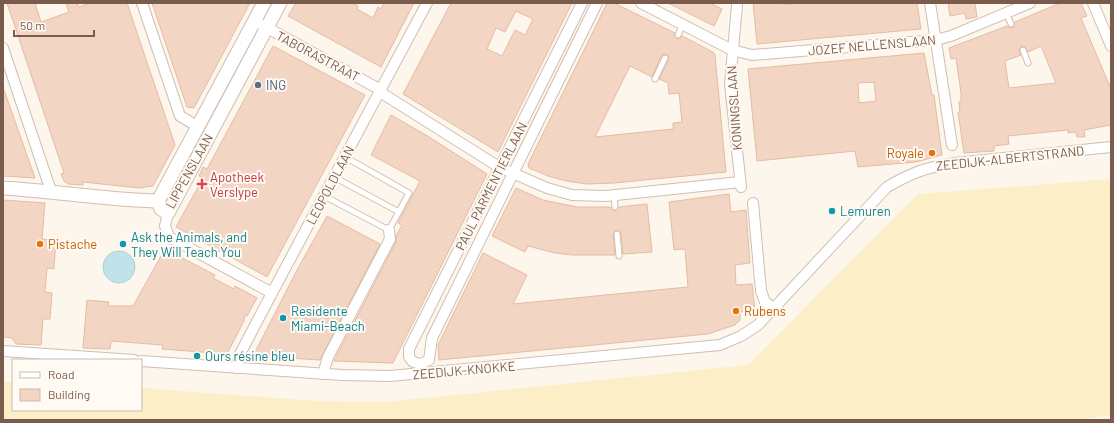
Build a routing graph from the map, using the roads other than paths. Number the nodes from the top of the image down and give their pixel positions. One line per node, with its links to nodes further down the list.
1 (142, 3): 27 (street)
2 (264, 3): 13 (street, LIPPENSLAAN)
3 (280, 3): 16 (street, LIPPENSLAAN)
4 (427, 3): 26 (street, LEOPOLDLAAN)
5 (582, 3): 31 (street, PAUL PARMENTIERLAAN)
6 (597, 3): 32 (street, PAUL PARMENTIERLAAN)
7 (641, 3): 14 (street, JOZEF NELLENSLAAN)
8 (930, 3): 18 (street)
9 (1030, 3): 12 (street, JOZEF NELLENSLAAN)
10 (1093, 3): 19 (street)
11 (738, 4): 21 (street, KONINGSLAAN)
12 (1006, 13): 15 (lane); 18 (street, JOZEF NELLENSLAAN)
13 (255, 22): 16 (street, TABORASTRAAT); 27 (street, LIPPENSLAAN)
14 (683, 24): 17 (lane); 21 (street, JOZEF NELLENSLAAN)
15 (1011, 24)
16 (267, 28): 26 (street, TABORASTRAAT); 43 (street, LIPPENSLAAN)
17 (678, 34)
18 (935, 40): 21 (street, JOZEF NELLENSLAAN); 28 (street)
19 (1111, 46)
20 (3, 48): 36 (street)
21 (732, 50): 34 (street, KONINGSLAAN)
22 (1022, 50): 24 (lane)
23 (665, 58): 25 (lane)
24 (1028, 63)
25 (655, 79)
26 (380, 91): 30 (street, LEOPOLDLAAN); 31 (street, TABORASTRAAT)
27 (197, 126): 39 (street, LIPPENSLAAN)
28 (952, 144)
29 (1111, 147): 48 (street, ZEEDIJK-ALBERTSTRAND)
30 (345, 158): 33 (street, LEOPOLDLAAN); 42 (lane)
31 (499, 167): 32 (street, TABORASTRAAT); 53 (street, PAUL PARMENTIERLAAN)
32 (514, 174): 37 (street, TABORASTRAAT); 53 (street, PAUL PARMENTIERLAAN)
33 (334, 177): 38 (street, LEOPOLDLAAN); 42 (lane)
34 (740, 184): 37 (street, TABORASTRAAT)
35 (3, 188): 36 (street)
36 (51, 191): 39 (street)
37 (614, 195): 41 (lane)
38 (324, 196): 44 (lane); 47 (street, LEOPOLDLAAN)
39 (158, 201): 43 (street, LIPPENSLAAN)
40 (753, 203): 48 (street)
41 (615, 207)
42 (399, 212): 44 (lane)
43 (168, 213): 47 (street)
44 (389, 230): 54 (street)
45 (617, 234): 46 (lane)
46 (619, 256)
47 (272, 293): 52 (street, LEOPOLDLAAN)
48 (774, 309): 53 (street, ZEEDIJK-KNOKKE)
49 (3, 351): 50 (street)
50 (119, 359)
51 (142, 360): 52 (street, ZEEDIJK-KNOKKE)
52 (236, 368): 54 (street, ZEEDIJK-KNOKKE)
53 (420, 369): 54 (street, ZEEDIJK-KNOKKE)
54 (323, 374)

